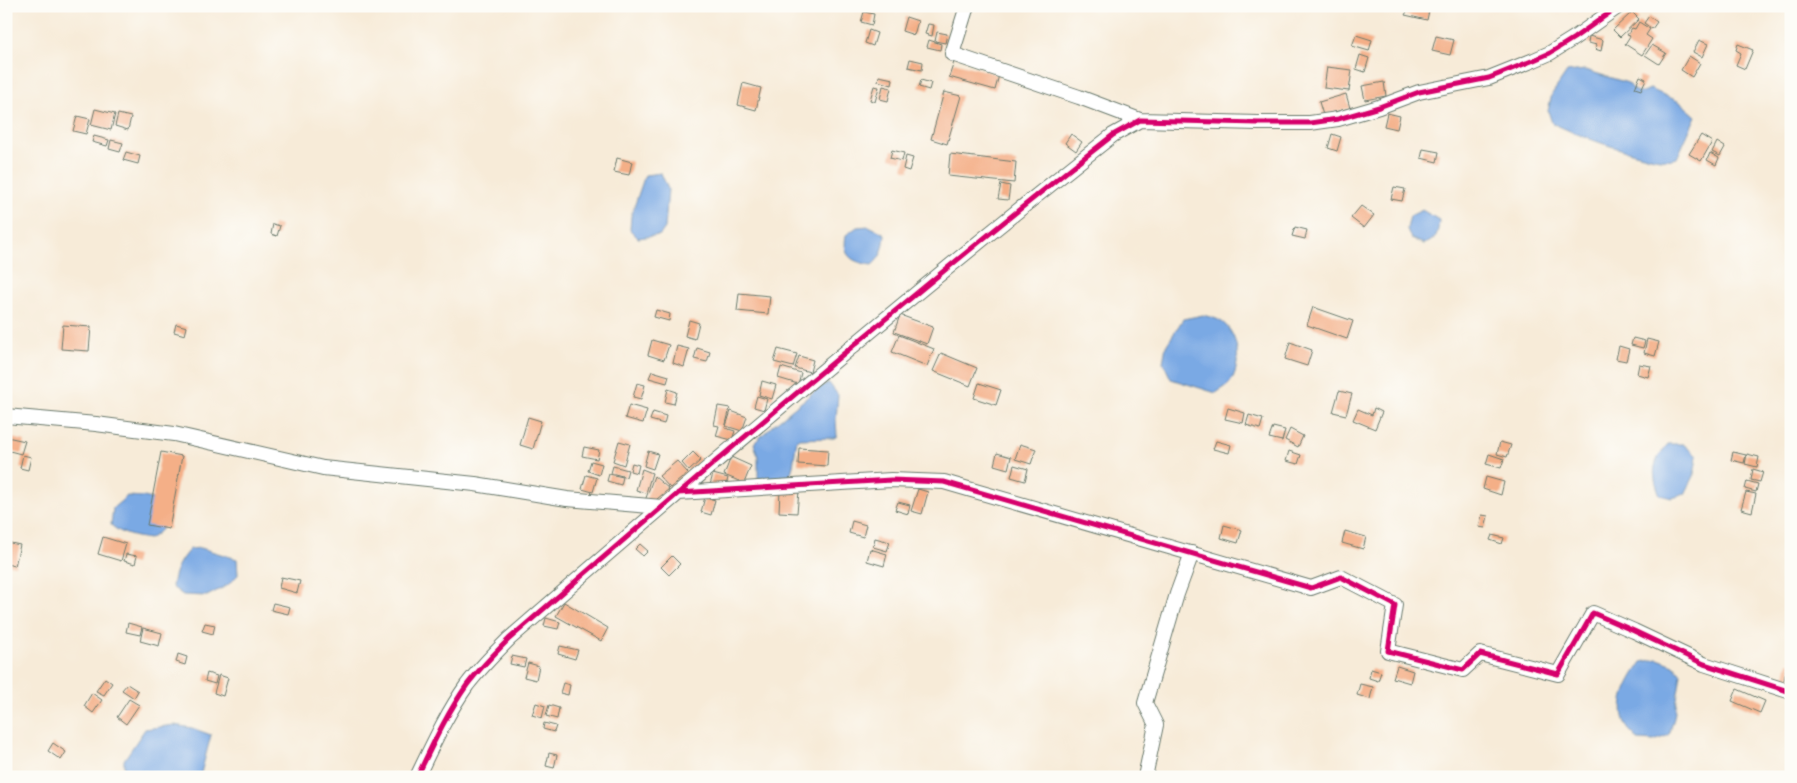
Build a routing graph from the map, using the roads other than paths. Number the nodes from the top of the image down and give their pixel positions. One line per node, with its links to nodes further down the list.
1 (967, 6): 3 (street)
2 (1620, 6): 3 (street)
3 (1140, 120): 5 (street)
4 (6, 416): 6 (street)
5 (678, 493): 6 (street); 7 (street)
6 (662, 507): 9 (street)
7 (1192, 553): 8 (street); 10 (street)
8 (1791, 692)
9 (417, 777)
10 (1145, 777)

